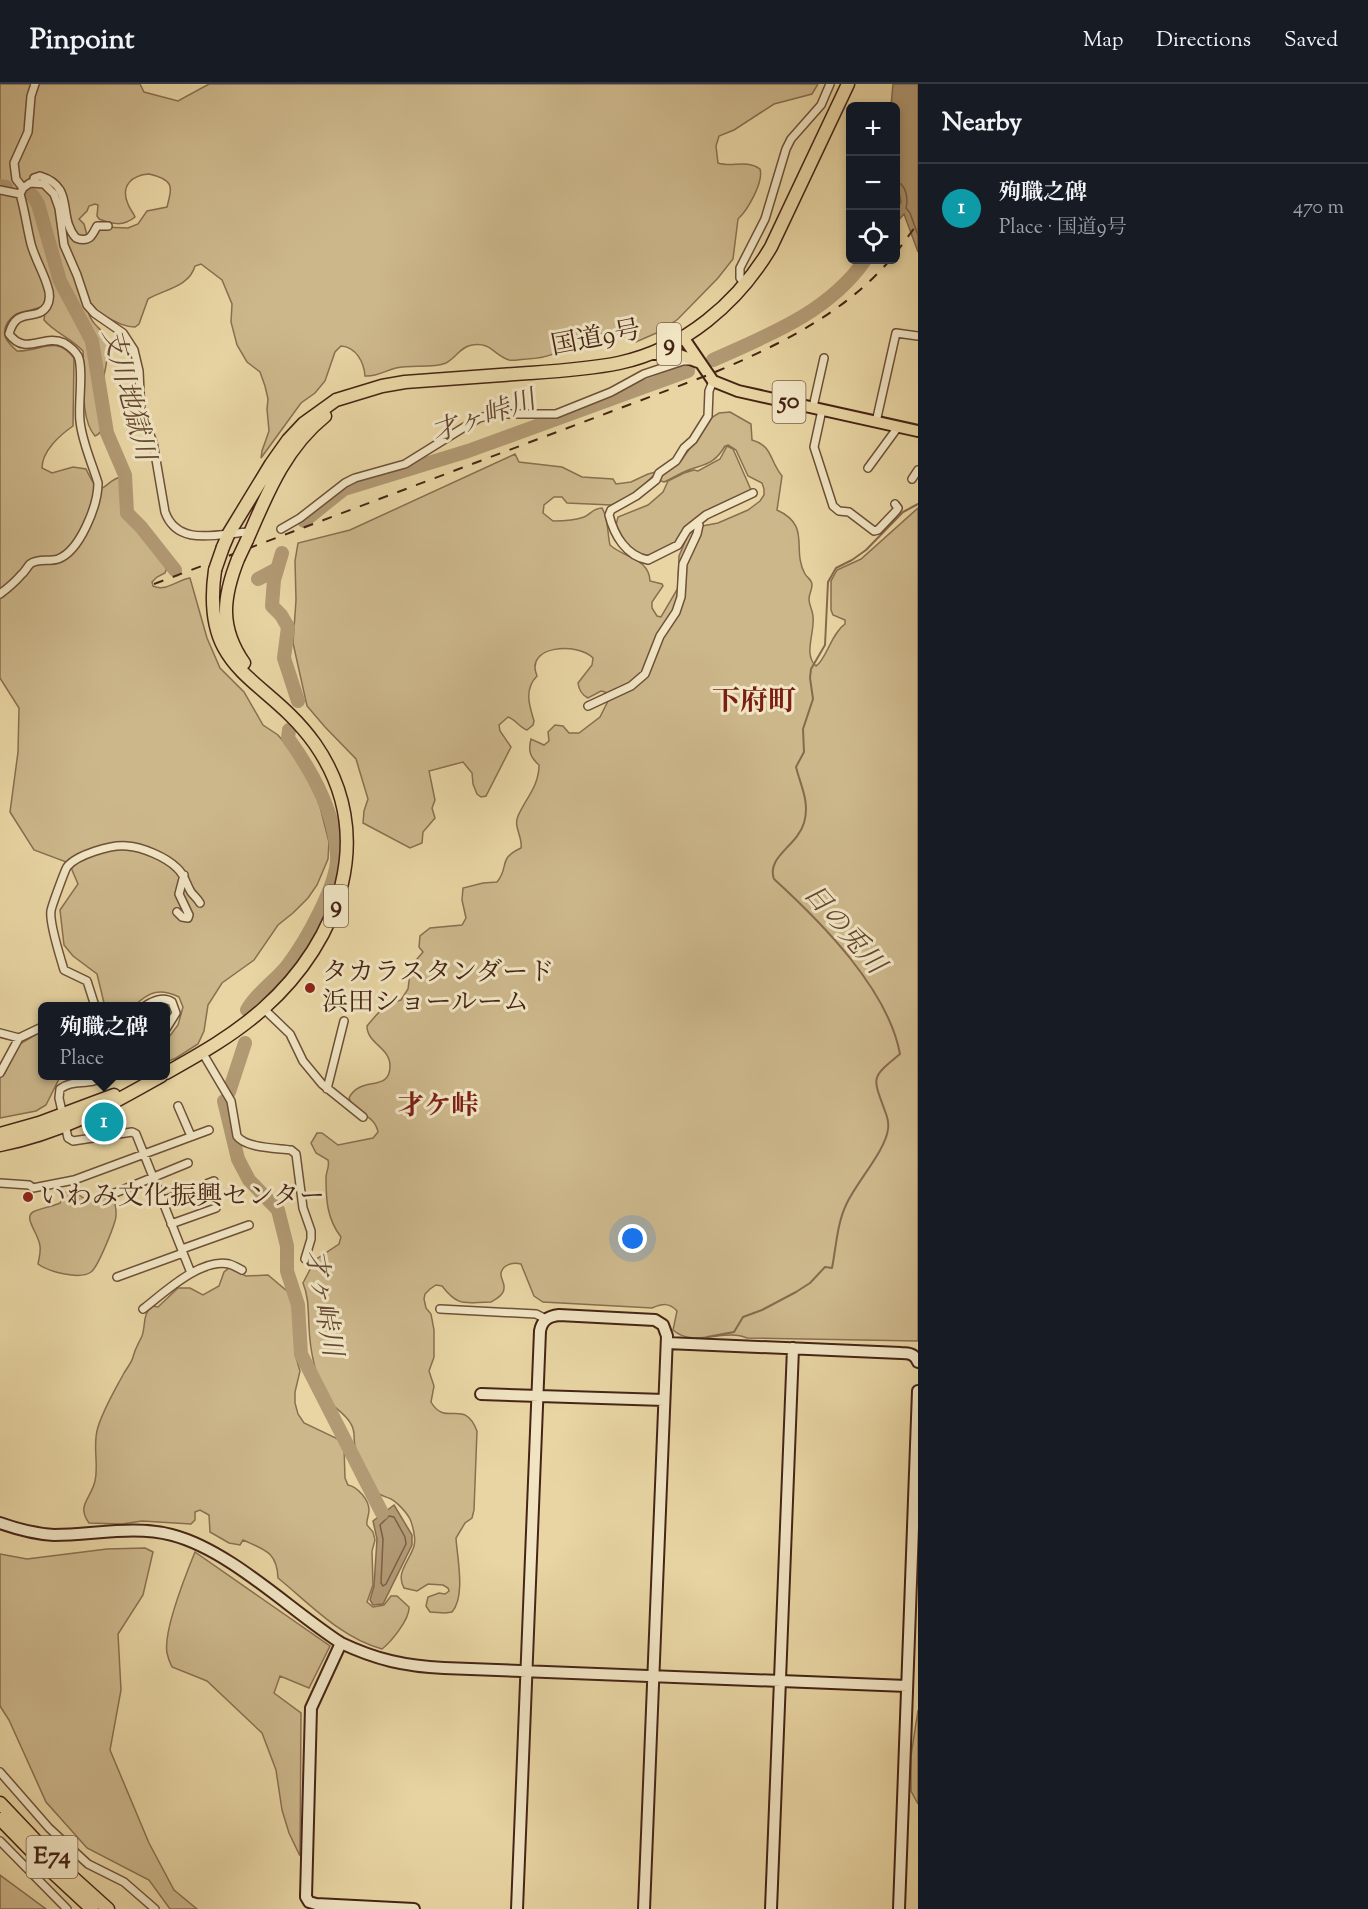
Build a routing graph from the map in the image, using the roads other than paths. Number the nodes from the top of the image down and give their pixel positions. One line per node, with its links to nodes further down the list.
1 (35, 84): 6 (street)
2 (830, 84): 8 (street)
3 (848, 84): 8 (highway, 国道9号 / 9)
4 (34, 182): 6 (street); 7 (street); 28 (street)
5 (0, 190): 6 (street)
6 (22, 191): 30 (street)
7 (108, 226)
8 (746, 285): 10 (highway, 国道9号 / 9)
9 (918, 336): 18 (street)
10 (682, 337): 11 (highway, 国道9号 / 9); 13 (main road)
11 (643, 356): 13 (main road); 14 (street); 16 (highway, 国道9号 / 9)
12 (824, 358): 17 (street)
13 (698, 362): 14 (street); 15 (main road)
14 (644, 374): 27 (street)
15 (713, 381): 17 (main road, 50); 26 (street)
16 (353, 396): 28 (highway, 国道9号 / 9); 29 (highway, 国道9号 / 9)
17 (818, 408): 18 (main road, 50); 25 (street)
18 (876, 422): 19 (main road, 50)
19 (898, 427): 20 (main road, 50); 21 (street)
20 (918, 431)
21 (868, 468)
22 (918, 470): 23 (street)
23 (912, 479)
24 (753, 492): 26 (street)
25 (895, 504)
26 (697, 522): 32 (street)
27 (280, 529)
28 (229, 533): 29 (street); 31 (highway, 国道9号 / 9, bridge)
29 (248, 536): 31 (highway, 国道9号 / 9, bridge)
30 (0, 594)
31 (262, 692): 38 (highway, 国道9号 / 9)
32 (588, 706)
33 (184, 875): 34 (street); 35 (street); 36 (street)
34 (200, 903)
35 (177, 912)
36 (94, 1002)
37 (152, 1002): 40 (street)
38 (264, 1009): 44 (highway, 国道9号 / 9); 49 (street)
39 (344, 1021): 49 (street)
40 (170, 1022)
41 (38, 1029): 43 (street)
42 (0, 1033): 43 (street)
43 (20, 1038): 46 (street)
44 (202, 1052): 45 (highway, 国道9号 / 9); 68 (street)
45 (170, 1070)
46 (0, 1073)
47 (98, 1080): 52 (street)
48 (153, 1080): 52 (highway, 国道9号 / 9)
49 (327, 1089): 51 (street)
50 (178, 1106): 55 (street)
51 (363, 1118)
52 (63, 1121): 54 (highway, 国道9号 / 9); 56 (highway, 国道9号 / 9); 57 (street)
53 (209, 1130): 55 (street)
54 (0, 1134)
55 (191, 1136): 57 (street)
56 (0, 1146)
57 (144, 1154): 59 (street); 61 (street)
58 (188, 1163): 59 (street)
59 (153, 1178): 62 (street); 63 (street)
60 (214, 1181): 63 (street)
61 (0, 1183)
62 (110, 1195)
63 (162, 1201): 65 (street)
64 (216, 1208): 65 (street)
65 (171, 1224): 67 (street)
66 (249, 1225): 67 (street)
67 (183, 1251): 70 (street); 71 (street)
68 (305, 1259)
69 (242, 1270): 70 (street)
70 (191, 1273): 72 (street)
71 (117, 1277)
72 (143, 1309)
73 (440, 1309): 74 (street)
74 (546, 1319): 75 (street); 80 (street)
75 (667, 1343): 76 (street); 81 (street)
76 (793, 1348): 77 (street); 86 (street)
77 (918, 1362)
78 (918, 1391): 87 (street)
79 (481, 1394): 80 (street)
80 (538, 1395): 81 (street); 84 (street)
81 (664, 1400): 85 (street)
82 (0, 1523): 83 (street)
83 (341, 1643): 84 (street); 92 (street)
84 (527, 1672): 85 (street); 98 (street)
85 (654, 1676): 86 (street); 99 (street)
86 (781, 1682): 87 (street); 100 (street)
87 (907, 1686): 101 (street)
88 (0, 1772): 96 (street)
89 (0, 1803): 95 (highway, E74)
90 (0, 1819): 94 (highway, E74)
91 (0, 1841): 93 (street)
92 (359, 1908): 97 (street)
93 (67, 1909)
94 (92, 1909)
95 (108, 1909)
96 (155, 1909)
97 (414, 1909)
98 (517, 1909)
99 (644, 1909)
100 (771, 1909)
101 (899, 1909)

